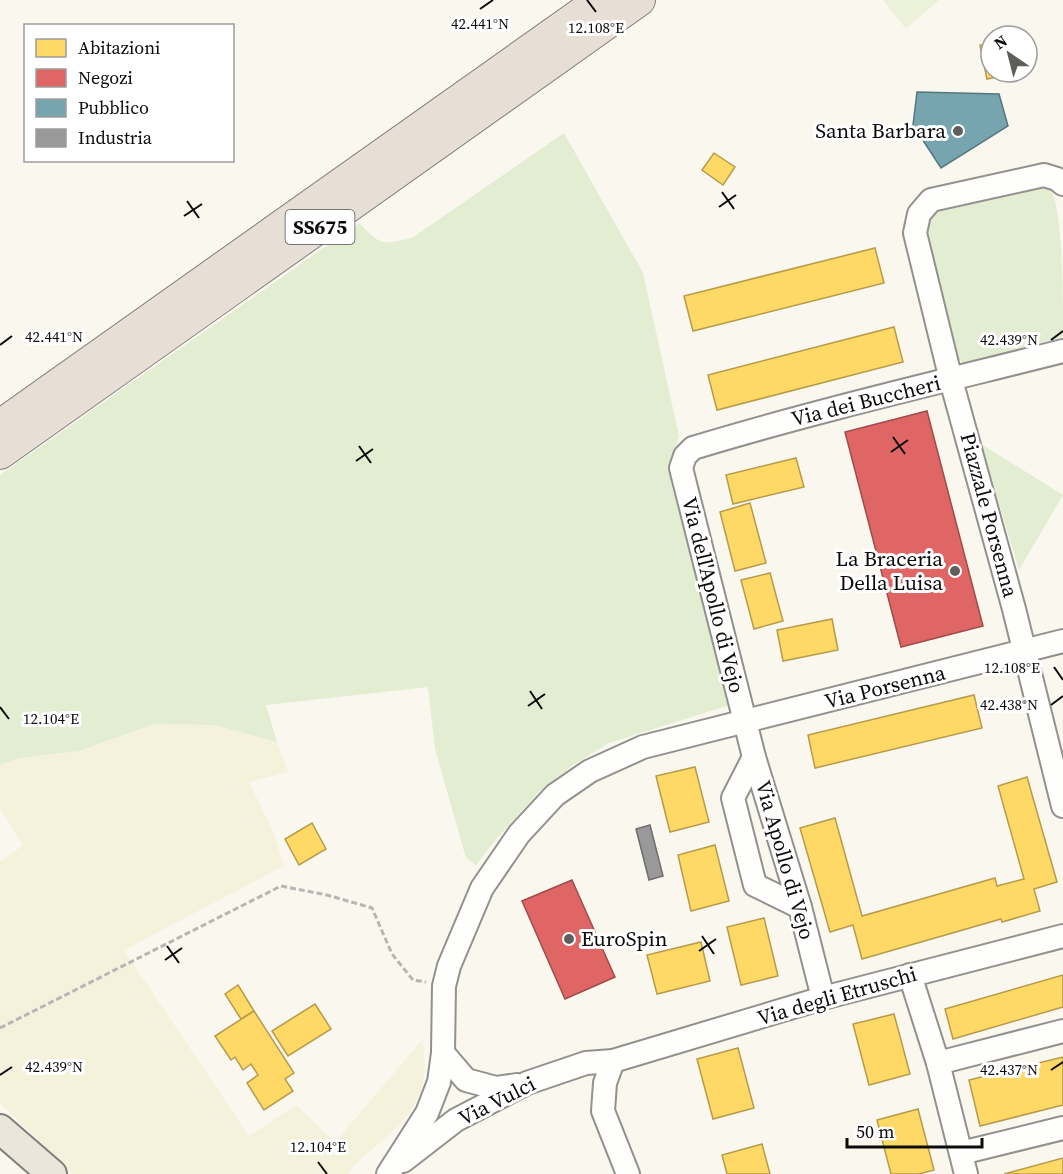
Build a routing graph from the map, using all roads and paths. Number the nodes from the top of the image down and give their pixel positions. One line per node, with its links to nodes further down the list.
1 (601, 0): 6 (highway, SS675)
2 (639, 0): 7 (highway, SS675)
3 (1063, 184): 5 (street, Piazzale Porsenna)
4 (1063, 351): 5 (street, Via dei Buccheri)
5 (951, 380): 8 (street, Via dei Buccheri); 10 (street, Piazzale Porsenna)
6 (0, 426)
7 (0, 453)
8 (681, 468): 11 (street, Via dell'Apollo di Vejo)
9 (1063, 641): 10 (street, Via Porsenna)
10 (1024, 651): 11 (street, Via Porsenna); 13 (street)
11 (746, 722): 12 (street, Via Apollo di Vejo); 17 (street, Via Porsenna)
12 (754, 757): 14 (street, Via Apollo di Vejo); 14 (street)
13 (1063, 806)
14 (800, 907): 18 (street, Via Apollo di Vejo)
15 (1063, 936): 16 (street, Via degli Etruschi)
16 (910, 975): 18 (street, Via degli Etruschi); 23 (street)
17 (444, 986): 19 (path); 21 (street, Via Porsenna)
18 (822, 998): 22 (street, Via degli Etruschi)
19 (0, 1028)
20 (1063, 1031): 23 (street)
21 (443, 1053): 24 (street); 28 (street, Via Porsenna)
22 (614, 1062): 24 (street, Via Vulci); 30 (street)
23 (938, 1062): 27 (street)
24 (527, 1083): 28 (street, Via Vulci)
25 (1063, 1128): 27 (street)
26 (0, 1129): 29 (main road)
27 (963, 1163)
28 (390, 1172)
29 (52, 1174)
30 (628, 1174)

